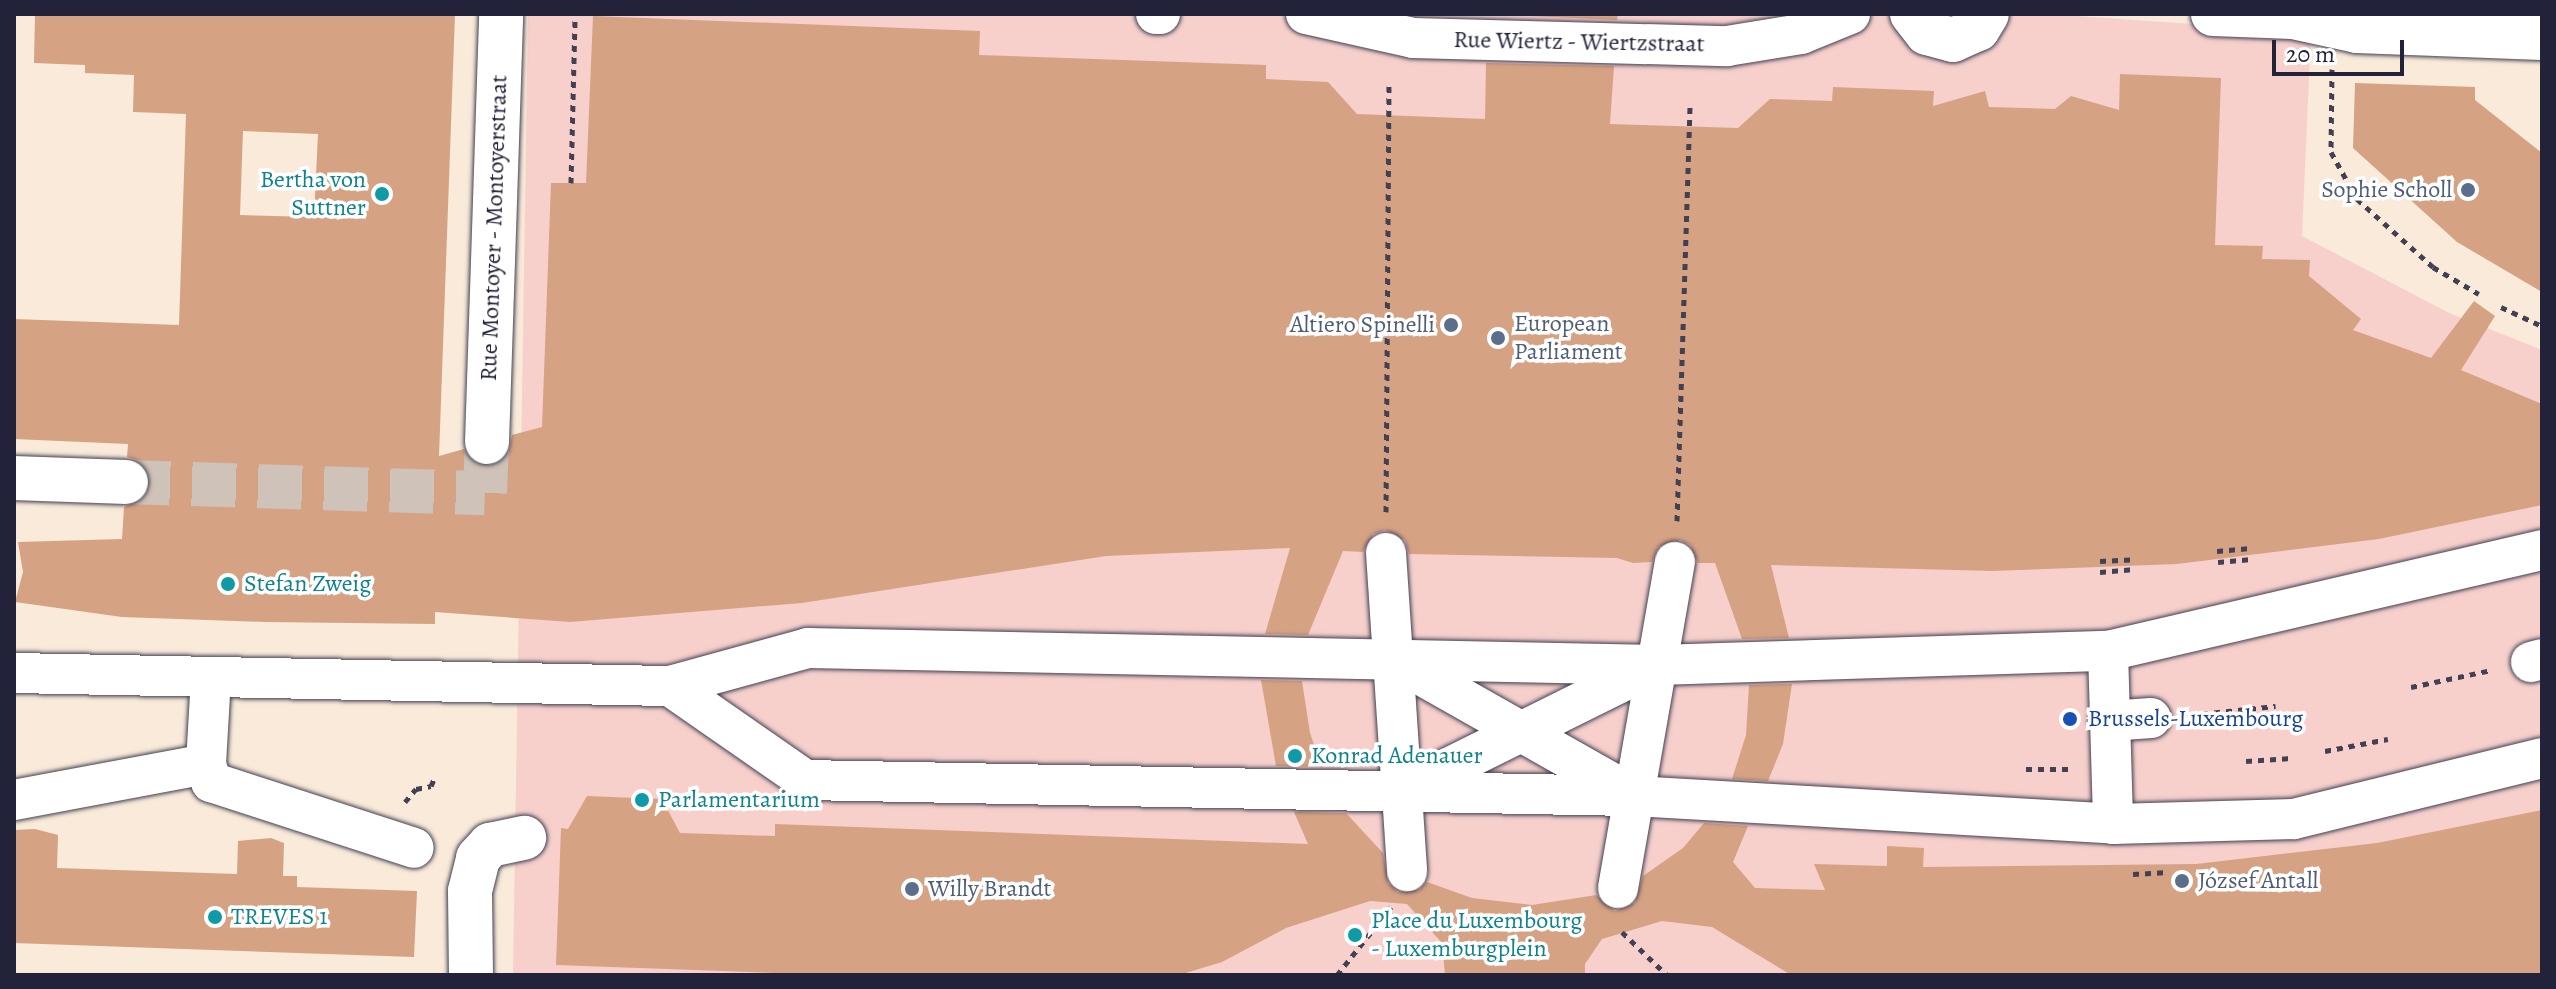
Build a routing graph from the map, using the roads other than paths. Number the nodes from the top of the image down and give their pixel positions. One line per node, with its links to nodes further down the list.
1 (501, 14): 8 (street, Rue Montoyer - Montoyerstraat)
2 (1306, 14): 3 (street, Rue Wiertz - Wiertzstraat)
3 (1850, 14)
4 (1912, 14): 5 (street)
5 (1987, 14)
6 (2213, 14): 7 (street)
7 (2542, 38)
8 (487, 442)
9 (14, 478): 10 (street)
10 (126, 482)
11 (2542, 550): 14 (street)
12 (1386, 553): 15 (street)
13 (1675, 562): 16 (street)
14 (2108, 651): 16 (street); 21 (street)
15 (1394, 659): 16 (street); 19 (street); 22 (street); 25 (street)
16 (1657, 665): 22 (street); 26 (street)
17 (14, 673): 18 (street)
18 (211, 677): 19 (street); 24 (street)
19 (670, 686): 25 (street)
20 (2151, 718): 21 (street)
21 (2109, 721): 28 (street)
22 (1521, 732): 25 (street); 26 (street)
23 (2542, 758): 28 (street)
24 (206, 764): 27 (street); 30 (street)
25 (1402, 791): 26 (street); 31 (street)
26 (1634, 796): 28 (street); 32 (street)
27 (14, 800)
28 (2113, 824)
29 (524, 838): 33 (street)
30 (414, 848)
31 (1401, 887)
32 (1618, 888)
33 (471, 975)

